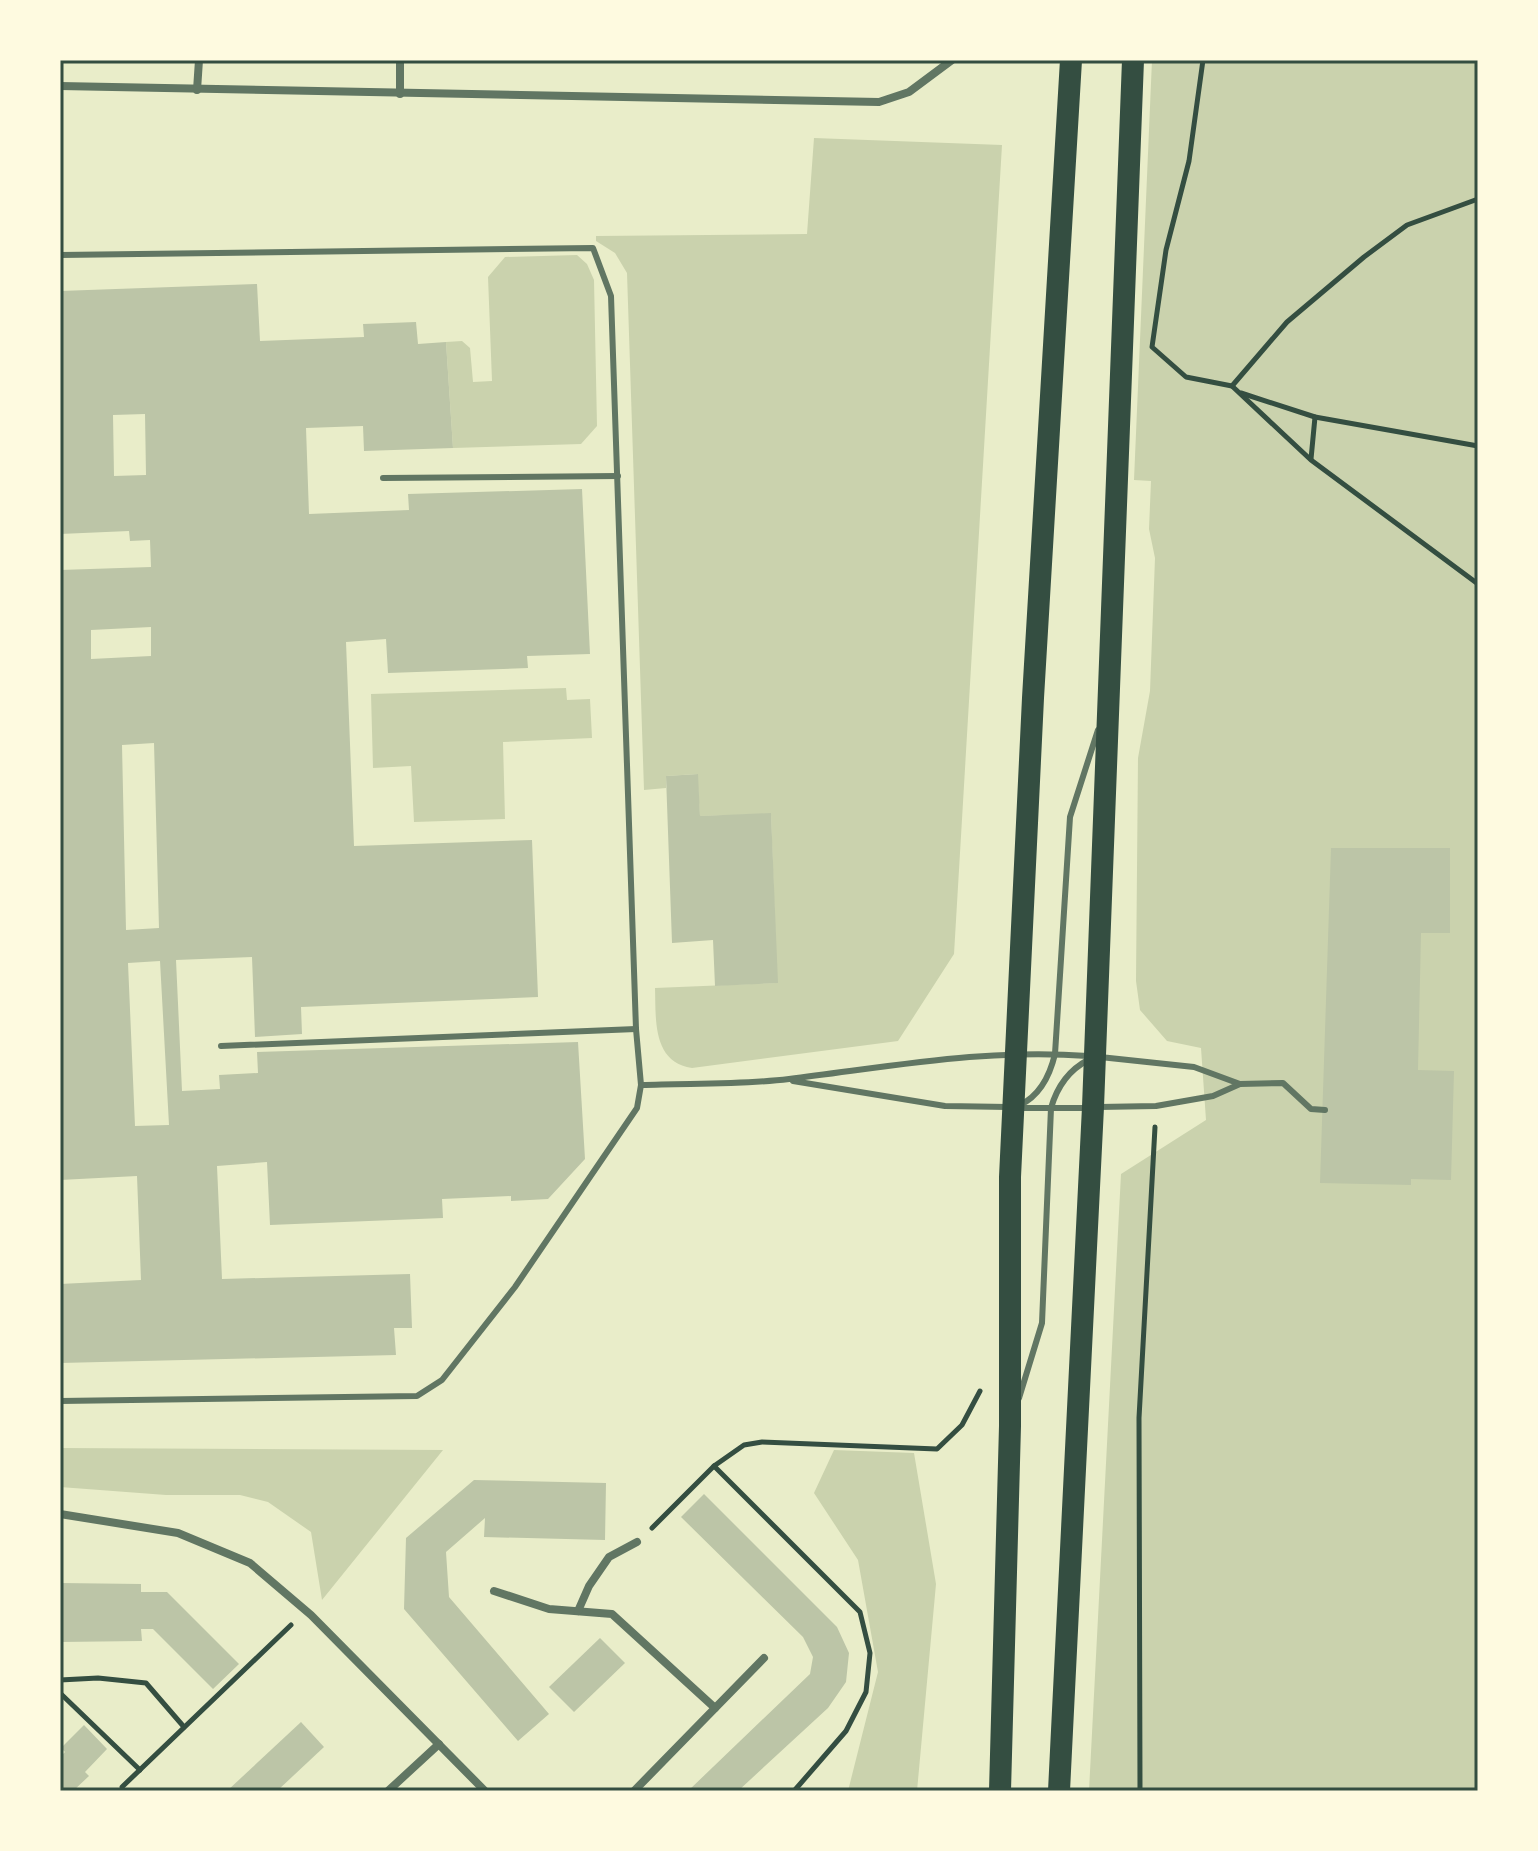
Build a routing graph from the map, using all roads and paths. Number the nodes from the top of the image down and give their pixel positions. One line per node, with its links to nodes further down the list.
1 (199, 60): 8 (street)
2 (400, 60): 9 (street)
3 (952, 60): 9 (street)
4 (1071, 60): 23 (highway)
5 (1133, 60): 20 (highway)
6 (1203, 60): 12 (path)
7 (60, 86): 8 (street)
8 (197, 90): 9 (street)
9 (400, 94)
10 (1478, 199): 12 (path)
11 (60, 255): 17 (lane)
12 (1232, 386): 13 (path)
13 (1239, 393): 14 (path); 16 (path)
14 (1315, 417): 15 (path); 16 (path)
15 (1478, 446)
16 (1311, 460): 19 (path)
17 (618, 476): 18 (lane); 21 (lane)
18 (383, 478)
19 (1478, 584)
20 (1109, 696): 24 (lane); 25 (highway)
21 (636, 1029): 22 (lane); 28 (lane)
22 (221, 1046)
23 (1017, 1053): 24 (lane); 26 (lane); 31 (highway)
24 (1055, 1054): 25 (lane); 31 (lane)
25 (1095, 1057): 27 (lane); 30 (highway); 32 (lane)
26 (786, 1079): 28 (lane); 31 (lane)
27 (1240, 1084): 29 (lane); 33 (lane)
28 (641, 1085): 35 (lane)
29 (1156, 1106): 30 (lane); 57 (path)
30 (1093, 1107): 32 (lane); 56 (highway)
31 (1013, 1108): 32 (lane); 36 (highway)
32 (1051, 1108): 36 (lane)
33 (1325, 1110)
34 (981, 1389): 37 (path)
35 (60, 1401)
36 (1010, 1426): 55 (highway)
37 (714, 1466): 39 (path); 54 (path)
38 (60, 1514): 41 (street)
39 (637, 1542): 42 (street)
40 (494, 1591): 42 (street)
41 (306, 1611): 47 (path); 48 (street)
42 (578, 1611): 46 (street)
43 (764, 1658): 46 (street)
44 (60, 1680): 47 (path)
45 (60, 1693): 49 (path)
46 (715, 1708): 53 (street)
47 (184, 1727): 49 (path)
48 (439, 1744): 51 (street); 52 (street)
49 (140, 1770): 50 (path)
50 (123, 1791)
51 (388, 1791)
52 (485, 1791)
53 (634, 1791)
54 (794, 1791)
55 (1000, 1791)
56 (1059, 1791)
57 (1140, 1791)

